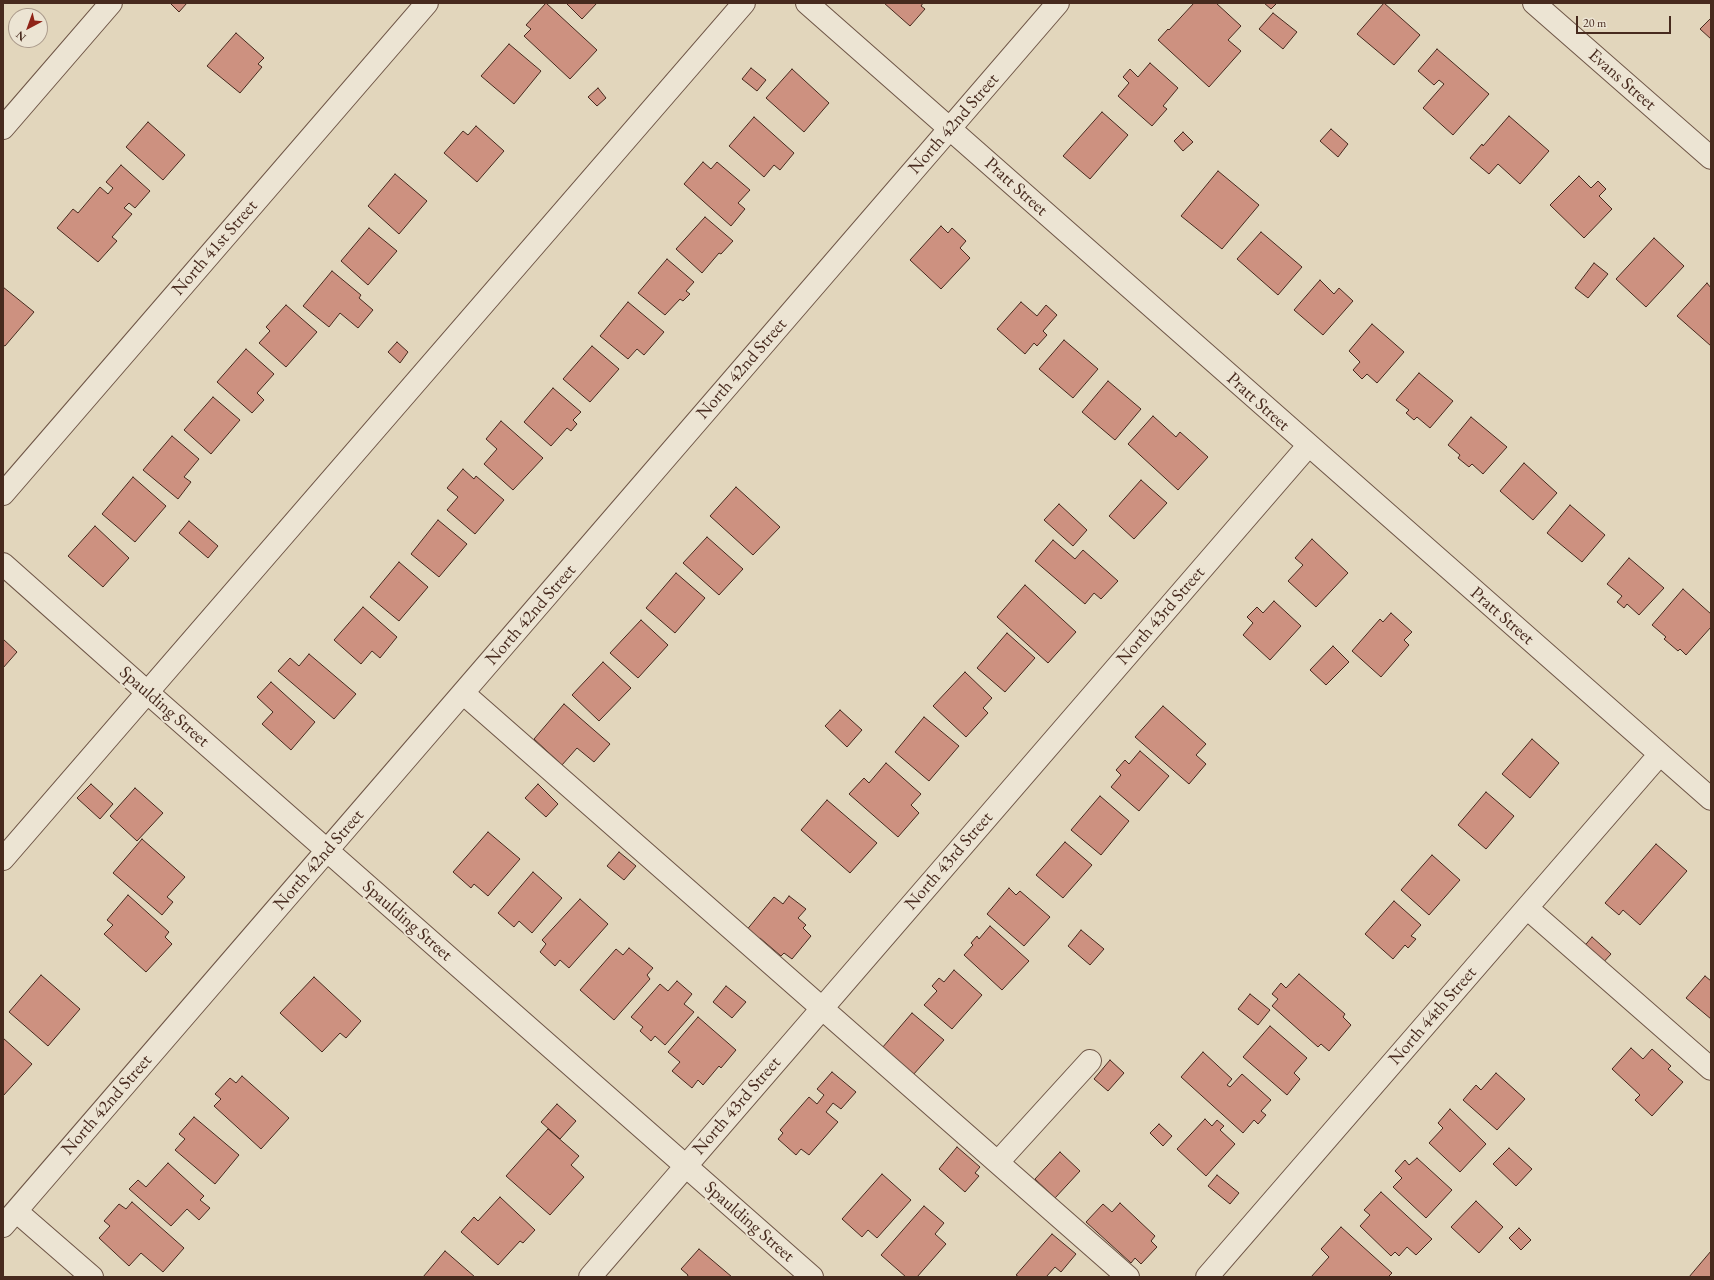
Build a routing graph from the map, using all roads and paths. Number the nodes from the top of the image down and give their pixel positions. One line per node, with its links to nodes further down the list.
1 (111, 3): 7 (street)
2 (427, 3): 11 (street, North 41st Street)
3 (744, 3): 13 (street)
4 (807, 3): 8 (street, Pratt Street)
5 (1058, 3): 8 (street, North 42nd Street)
6 (1534, 3): 9 (street, Evans Street)
7 (3, 128)
8 (950, 129): 10 (street, Pratt Street); 14 (street, North 42nd Street)
9 (1711, 158)
10 (1308, 446): 15 (street, Pratt Street); 20 (street, North 43rd Street)
11 (3, 494)
12 (3, 564): 13 (street, Spaulding Street)
13 (147, 692): 17 (street, Spaulding Street); 18 (street)
14 (463, 693): 17 (street, North 42nd Street); 20 (street)
15 (1660, 754): 16 (street, Pratt Street); 19 (street, North 44th Street)
16 (1711, 799)
17 (328, 850): 24 (street, Spaulding Street); 25 (street, North 42nd Street)
18 (3, 859)
19 (1527, 908): 22 (street); 30 (street, North 44th Street)
20 (822, 1008): 23 (street); 24 (street, North 43rd Street)
21 (1090, 1061): 23 (street)
22 (1711, 1069)
23 (998, 1162): 29 (street)
24 (686, 1166): 27 (street, North 43rd Street); 28 (street, Spaulding Street)
25 (10, 1219): 26 (street)
26 (92, 1277)
27 (590, 1277)
28 (812, 1277)
29 (1128, 1277)
30 (1207, 1277)

